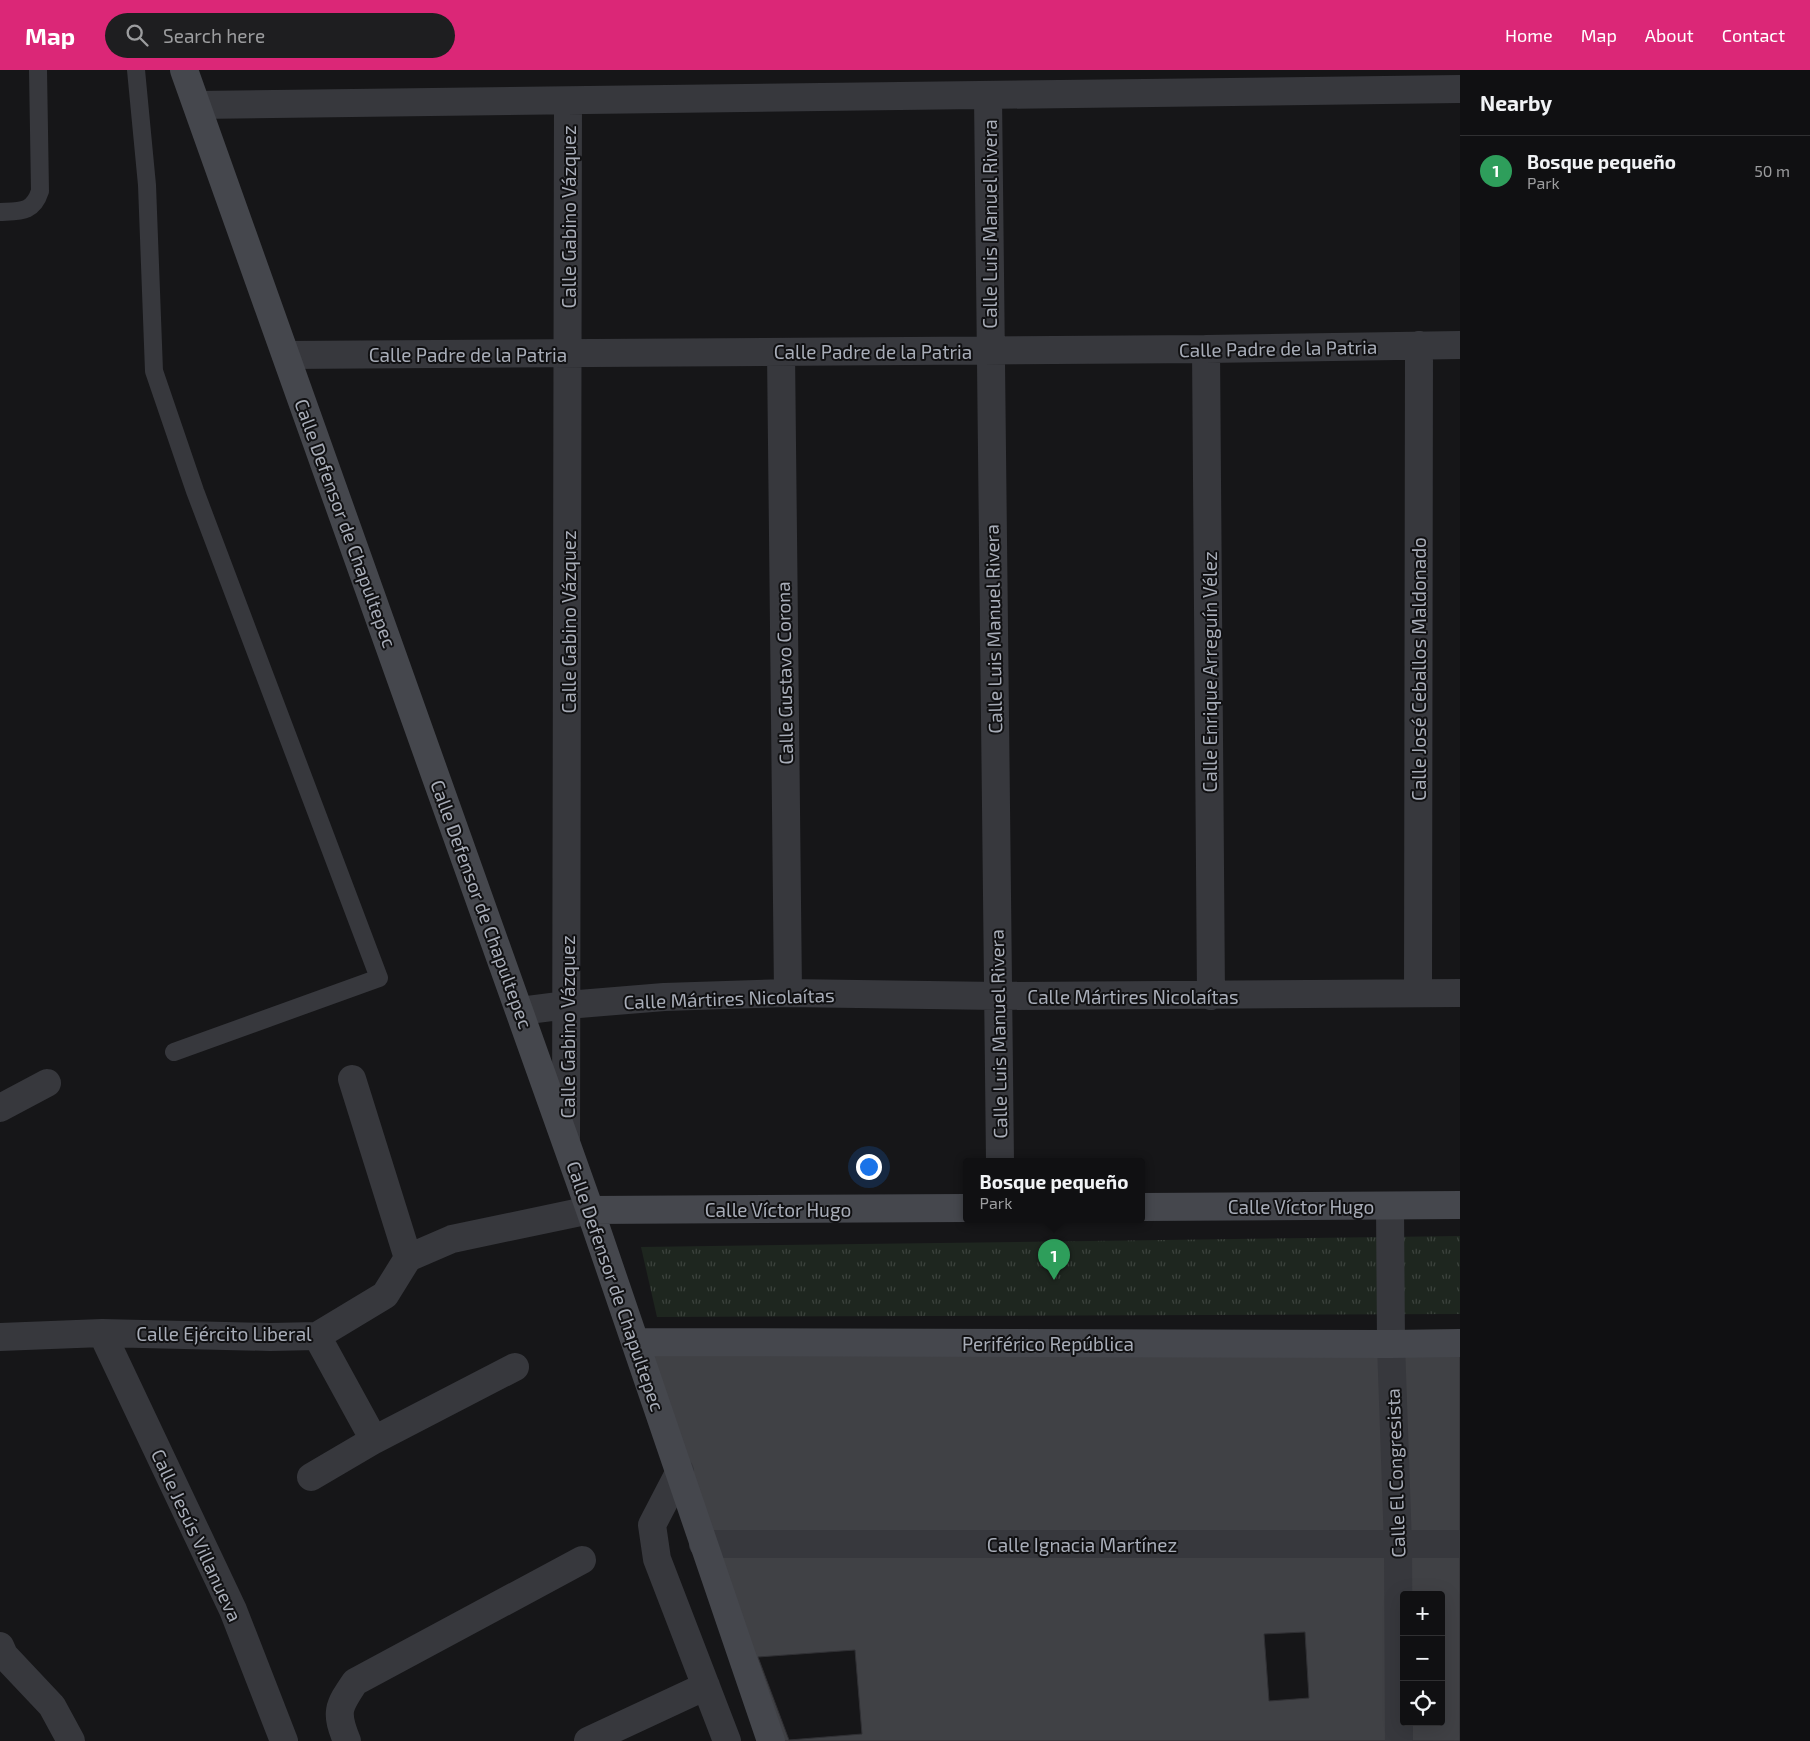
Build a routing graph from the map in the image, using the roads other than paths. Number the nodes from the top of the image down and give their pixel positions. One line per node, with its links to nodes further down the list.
1 (38, 70): 8 (lane)
2 (136, 70): 23 (lane)
3 (184, 70): 7 (street, Calle Defensor de Chapultepec)
4 (1460, 90): 5 (street)
5 (988, 96): 6 (street); 12 (street, Calle Luis Manuel Rivera)
6 (568, 101): 7 (street); 14 (street, Calle Gabino Vázquez)
7 (197, 105): 15 (street, Calle Defensor de Chapultepec)
8 (0, 212)
9 (1419, 345): 10 (street, Calle Padre de la Patria); 11 (street, Calle Padre de la Patria); 17 (street, Calle José Ceballos Maldonado)
10 (1460, 345)
11 (1206, 349): 12 (street, Calle Padre de la Patria); 20 (street, Calle Enrique Arreguín Vélez)
12 (990, 350): 13 (street, Calle Padre de la Patria); 19 (street, Calle Luis Manuel Rivera)
13 (781, 352): 14 (street, Calle Padre de la Patria); 16 (street, Calle Gustavo Corona)
14 (568, 354): 15 (street, Calle Padre de la Patria); 21 (street, Calle Gabino Vázquez)
15 (286, 355): 22 (street, Calle Defensor de Chapultepec)
16 (788, 993): 19 (street, Calle Mártires Nicolaítas); 21 (street, Calle Mártires Nicolaítas)
17 (1418, 993): 18 (street, Calle Mártires Nicolaítas); 20 (street, Calle Mártires Nicolaítas)
18 (1460, 993)
19 (998, 996): 20 (street, Calle Mártires Nicolaítas); 28 (street, Calle Luis Manuel Rivera)
20 (1211, 996)
21 (567, 1004): 22 (street, Calle Mártires Nicolaítas); 27 (street, Calle Gabino Vázquez)
22 (520, 1011): 27 (street, Calle Defensor de Chapultepec)
23 (174, 1052)
24 (352, 1079): 34 (street)
25 (47, 1083): 26 (street)
26 (0, 1108)
27 (566, 1143): 33 (street, Calle Defensor de Chapultepec)
28 (1000, 1158)
29 (1390, 1206): 30 (street, Calle Víctor Hugo); 31 (street, Calle Víctor Hugo); 40 (street, Calle El Congresista)
30 (1460, 1206)
31 (1145, 1207)
32 (963, 1208): 33 (street, Calle Víctor Hugo)
33 (590, 1210): 34 (street); 38 (street, Calle Defensor de Chapultepec)
34 (408, 1258): 36 (street, Calle Ejército Liberal)
35 (102, 1333): 36 (street, Calle Ejército Liberal); 37 (street, Calle Ejército Liberal); 52 (street, Calle Jesús Villanueva)
36 (316, 1336): 42 (street)
37 (0, 1337)
38 (635, 1342): 40 (street, Periférico República); 43 (street, Calle Defensor de Chapultepec)
39 (1460, 1343): 40 (street, Periférico República)
40 (1391, 1344): 47 (street, Calle El Congresista)
41 (515, 1367): 42 (street)
42 (374, 1440): 44 (street)
43 (680, 1471): 45 (street, Calle Defensor de Chapultepec); 50 (street)
44 (311, 1476)
45 (703, 1544): 47 (street, Calle Ignacia Martínez); 56 (street, Calle Defensor de Chapultepec)
46 (1460, 1544): 47 (street, Calle Ignacia Martínez)
47 (1398, 1545): 57 (street, Calle El Congresista)
48 (582, 1560): 53 (street)
49 (0, 1646): 51 (street)
50 (706, 1686): 54 (street); 55 (street)
51 (71, 1741)
52 (284, 1741)
53 (347, 1741)
54 (588, 1741)
55 (727, 1741)
56 (771, 1741)
57 (1399, 1741)

